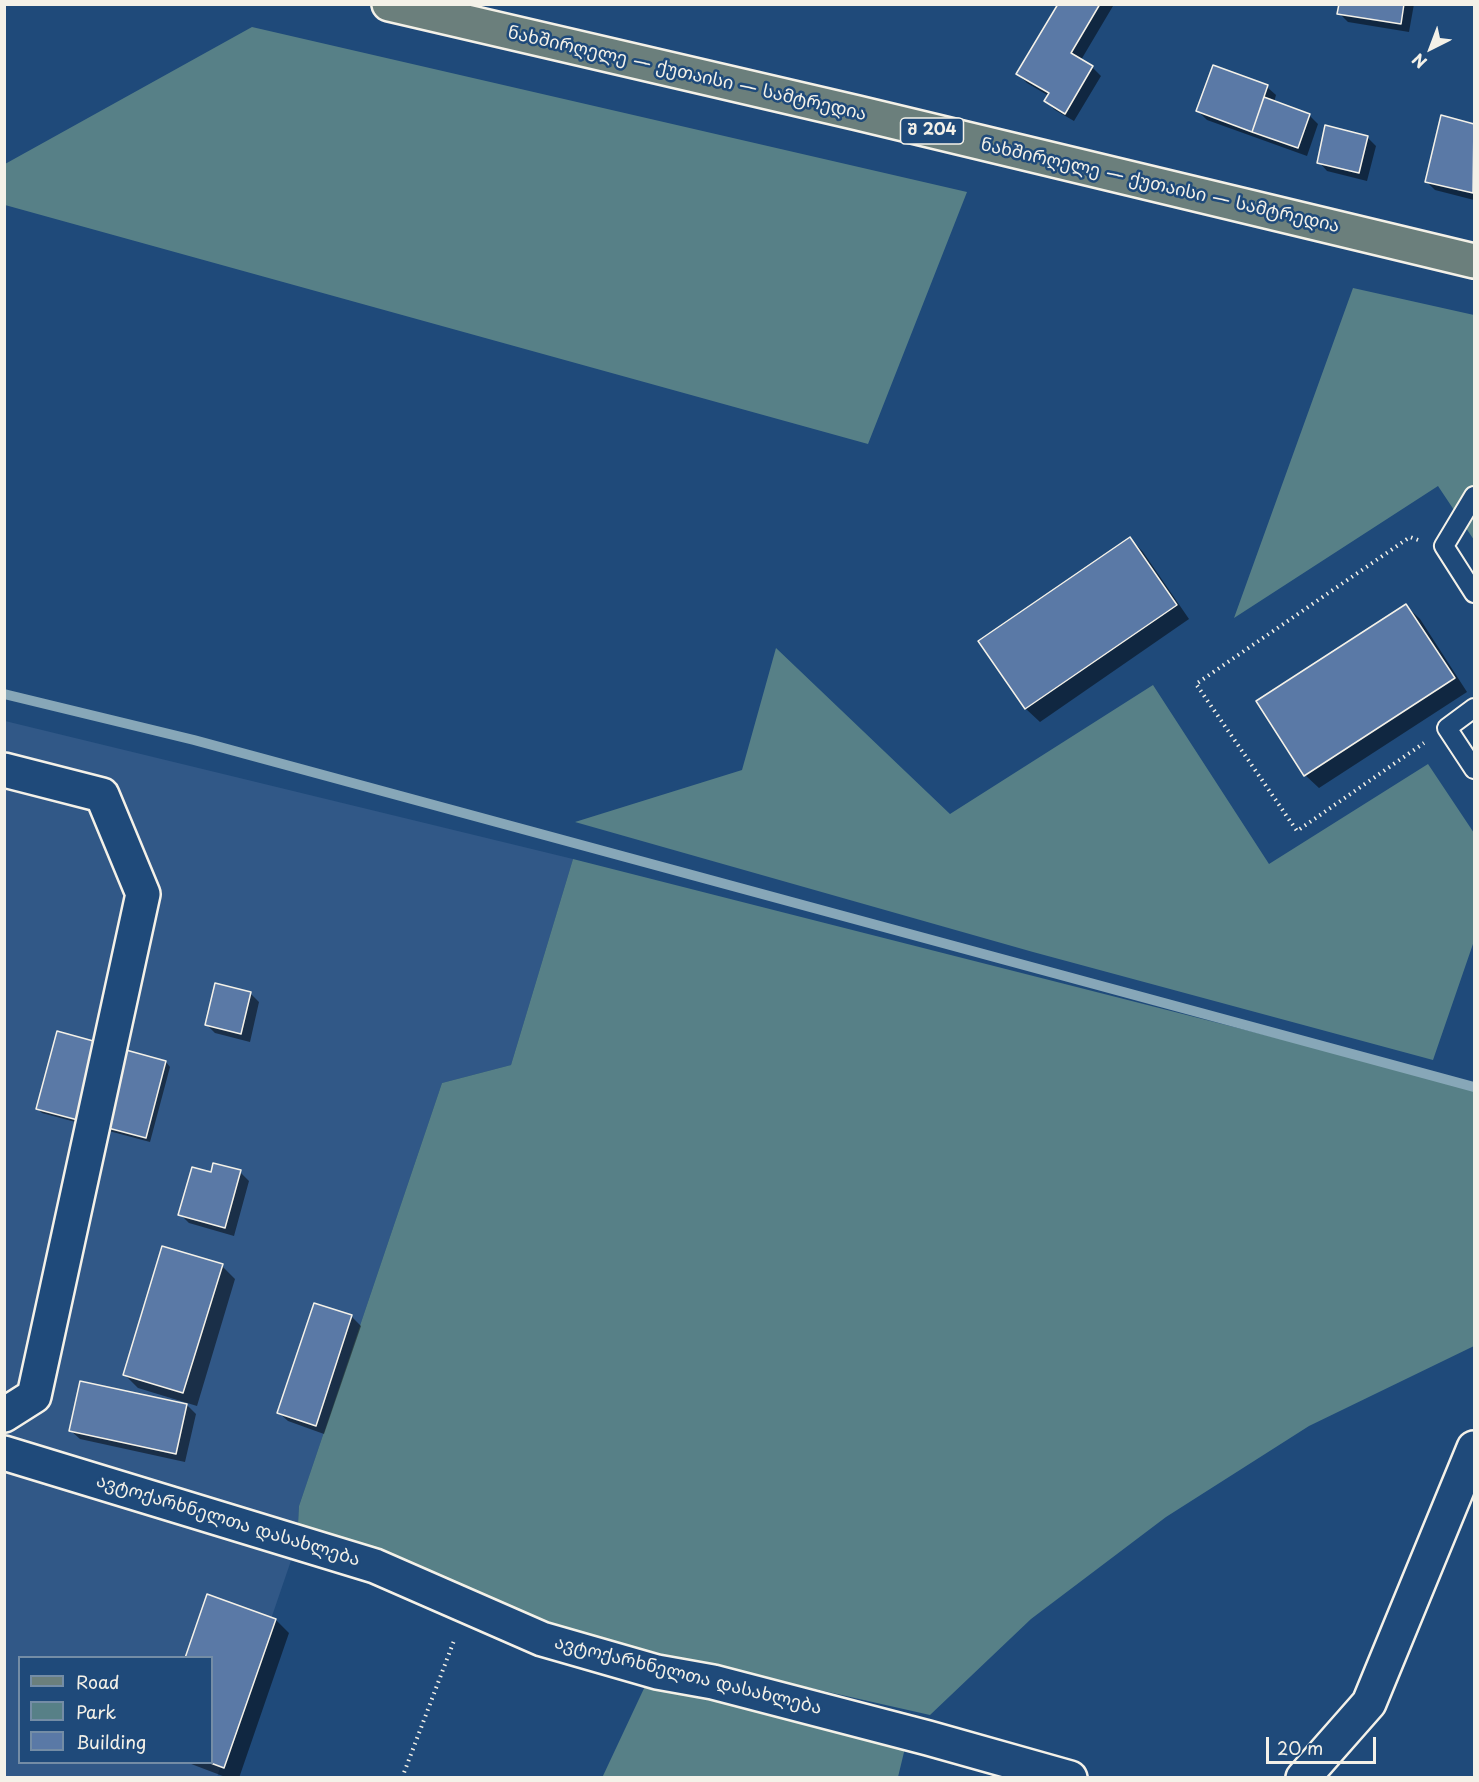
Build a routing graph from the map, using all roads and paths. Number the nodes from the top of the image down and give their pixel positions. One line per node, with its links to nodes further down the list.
1 (389, 4): 2 (main road, ნახშირღელე — ქუთაისი — სამტრედია / შ 204)
2 (1474, 261)
3 (1474, 496): 4 (lane)
4 (1444, 546): 5 (lane); 7 (path)
5 (1474, 593)
6 (1474, 708): 7 (lane)
7 (1447, 728): 8 (lane)
8 (1474, 769)
9 (4, 770): 10 (street)
10 (4, 1415)
11 (1474, 1448): 16 (street)
12 (4, 1453): 13 (street, ავტოქარხნელთა დასახლება)
13 (466, 1606): 14 (path); 15 (street, ავტოქარხნელთა დასახლება)
14 (402, 1778)
15 (1070, 1778)
16 (1303, 1778)

